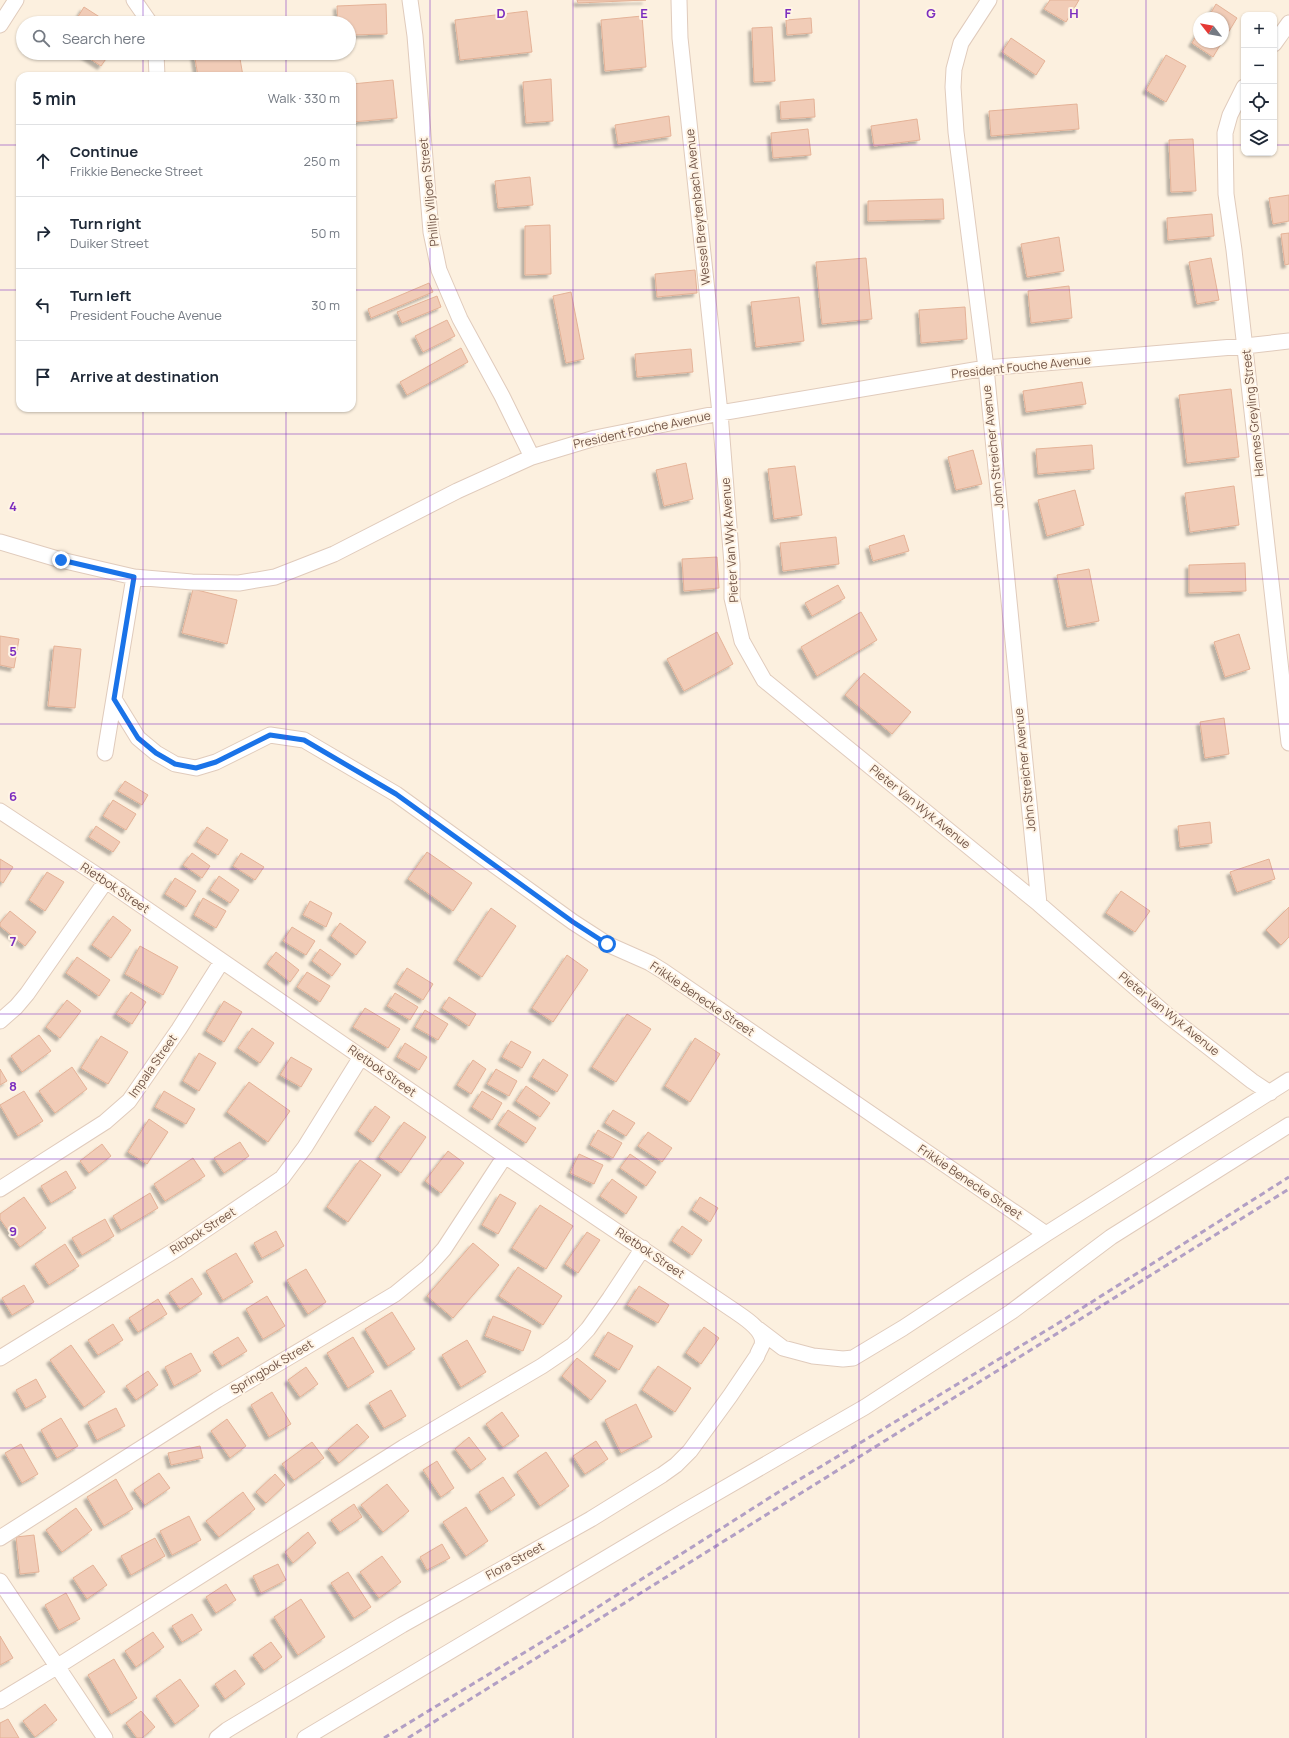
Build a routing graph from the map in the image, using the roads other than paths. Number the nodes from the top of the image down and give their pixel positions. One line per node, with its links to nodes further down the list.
1 (16, 0): 8 (street)
2 (134, 0): 6 (street)
3 (410, 0): 17 (street, Phillip Viljoen Street)
4 (679, 0): 16 (street, Wessel Breytenbach Avenue)
5 (989, 0): 15 (street, John Streicher Avenue)
6 (145, 16)
7 (1289, 23): 9 (street)
8 (0, 25)
9 (1277, 40)
10 (156, 60): 11 (street)
11 (157, 72)
12 (1241, 93): 14 (street, Hannes Greyling Street)
13 (1289, 341): 14 (street, President Fouche Avenue)
14 (1245, 346): 15 (street, President Fouche Avenue); 21 (street, Hannes Greyling Street)
15 (986, 368): 16 (street, President Fouche Avenue); 25 (street, John Streicher Avenue)
16 (720, 414): 17 (street, President Fouche Avenue); 25 (street, Pieter Van Wyk Avenue)
17 (532, 458): 19 (street, President Fouche Avenue)
18 (0, 542): 19 (street, President Fouche Avenue)
19 (134, 577): 20 (street)
20 (114, 699): 22 (street); 34 (street, Frikkie Benecke Street)
21 (1289, 743)
22 (105, 753)
23 (0, 811): 24 (street, Rietbok Street)
24 (106, 881): 26 (street, Rietbok Street); 27 (street)
25 (1039, 904): 30 (street, Pieter Van Wyk Avenue)
26 (222, 961): 28 (street, Rietbok Street); 33 (street, Impala Street)
27 (0, 1021)
28 (361, 1057): 32 (street, Rietbok Street); 37 (street, Ribbok Street)
29 (1289, 1080): 30 (street)
30 (1270, 1093): 34 (street, Rietbok Street)
31 (1289, 1125): 44 (street)
32 (505, 1156): 35 (street, Rietbok Street); 38 (street, Springbok Street)
33 (0, 1188)
34 (1046, 1234): 36 (street, Rietbok Street)
35 (643, 1248): 36 (street, Rietbok Street); 40 (street)
36 (758, 1331): 43 (street, Flora Street)
37 (0, 1358)
38 (0, 1538)
39 (0, 1581): 40 (street)
40 (58, 1666): 41 (street); 42 (street)
41 (0, 1701)
42 (105, 1738)
43 (216, 1738)
44 (305, 1738)

